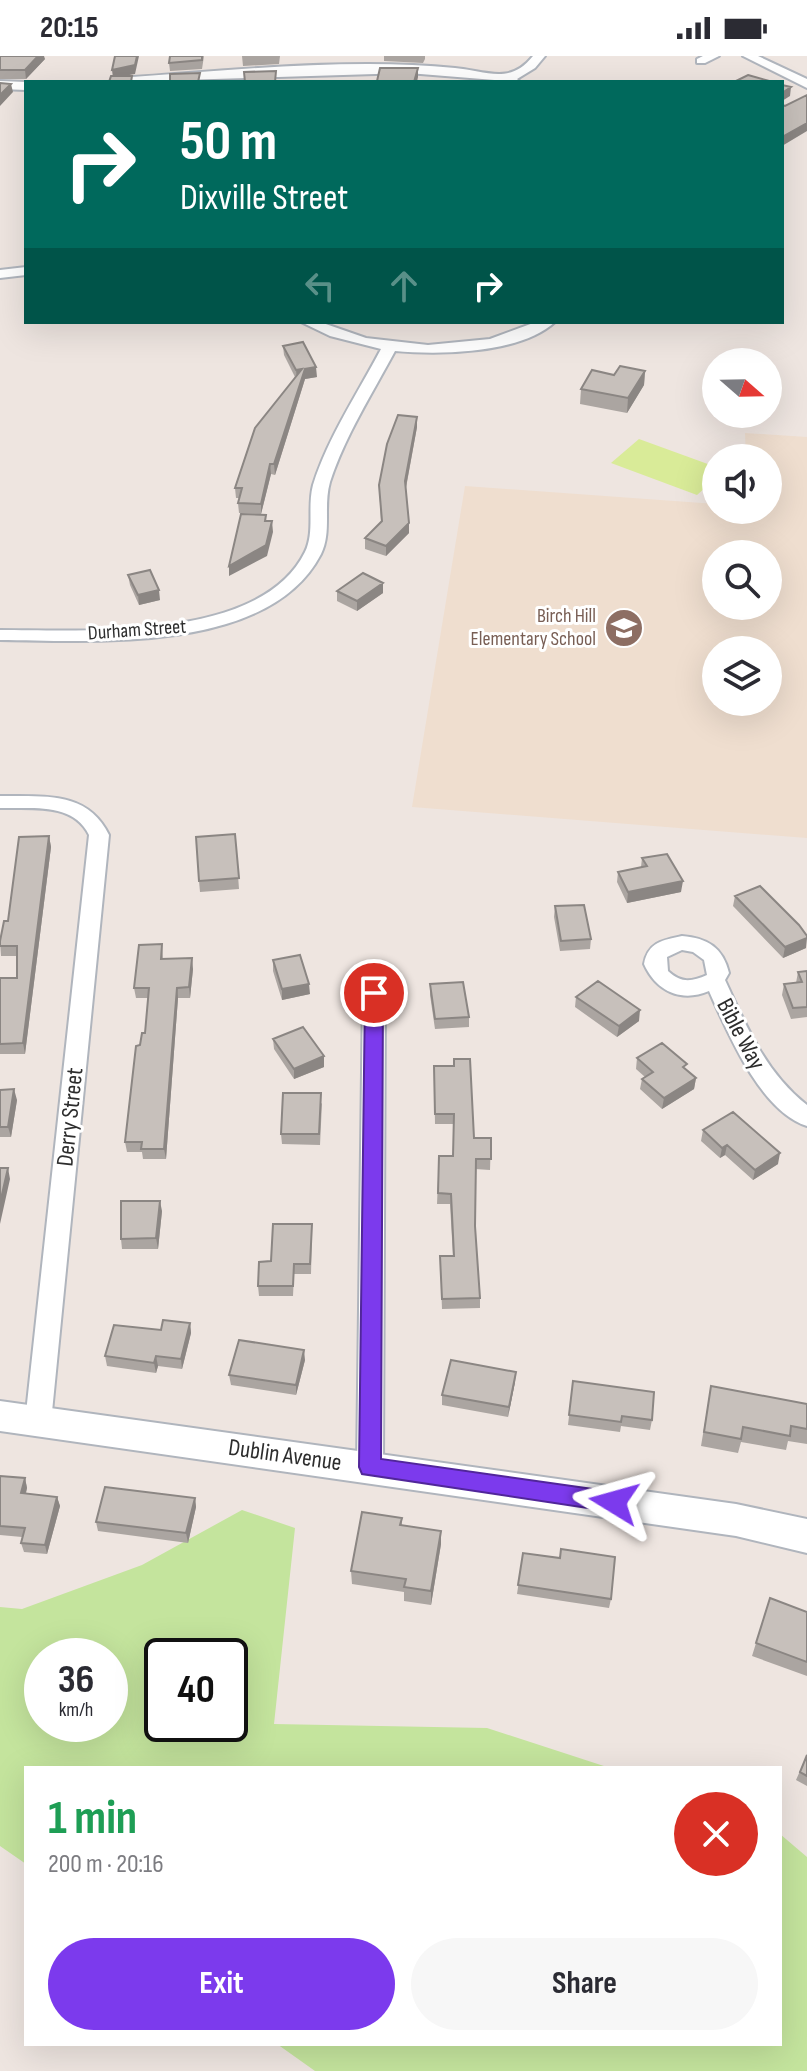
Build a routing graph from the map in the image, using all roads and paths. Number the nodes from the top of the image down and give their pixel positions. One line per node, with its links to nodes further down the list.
1 (539, 56): 6 (street)
2 (749, 56): 7 (street)
3 (336, 76): 4 (street); 5 (street)
4 (191, 80)
5 (504, 80)
6 (511, 80)
7 (807, 84)
8 (0, 85): 9 (street)
9 (24, 86)
10 (24, 271): 11 (street)
11 (0, 274)
12 (313, 324): 14 (street)
13 (543, 324): 14 (street)
14 (390, 346): 15 (street, Durham Street)
15 (0, 635)
16 (0, 802): 21 (street, Derry Street)
17 (714, 980): 19 (street, Bible Way)
18 (374, 993): 22 (street)
19 (807, 1117)
20 (0, 1416): 21 (street, Dublin Avenue)
21 (38, 1422): 22 (street, Dublin Avenue)
22 (370, 1467): 23 (street, Dublin Avenue)
23 (807, 1536)

